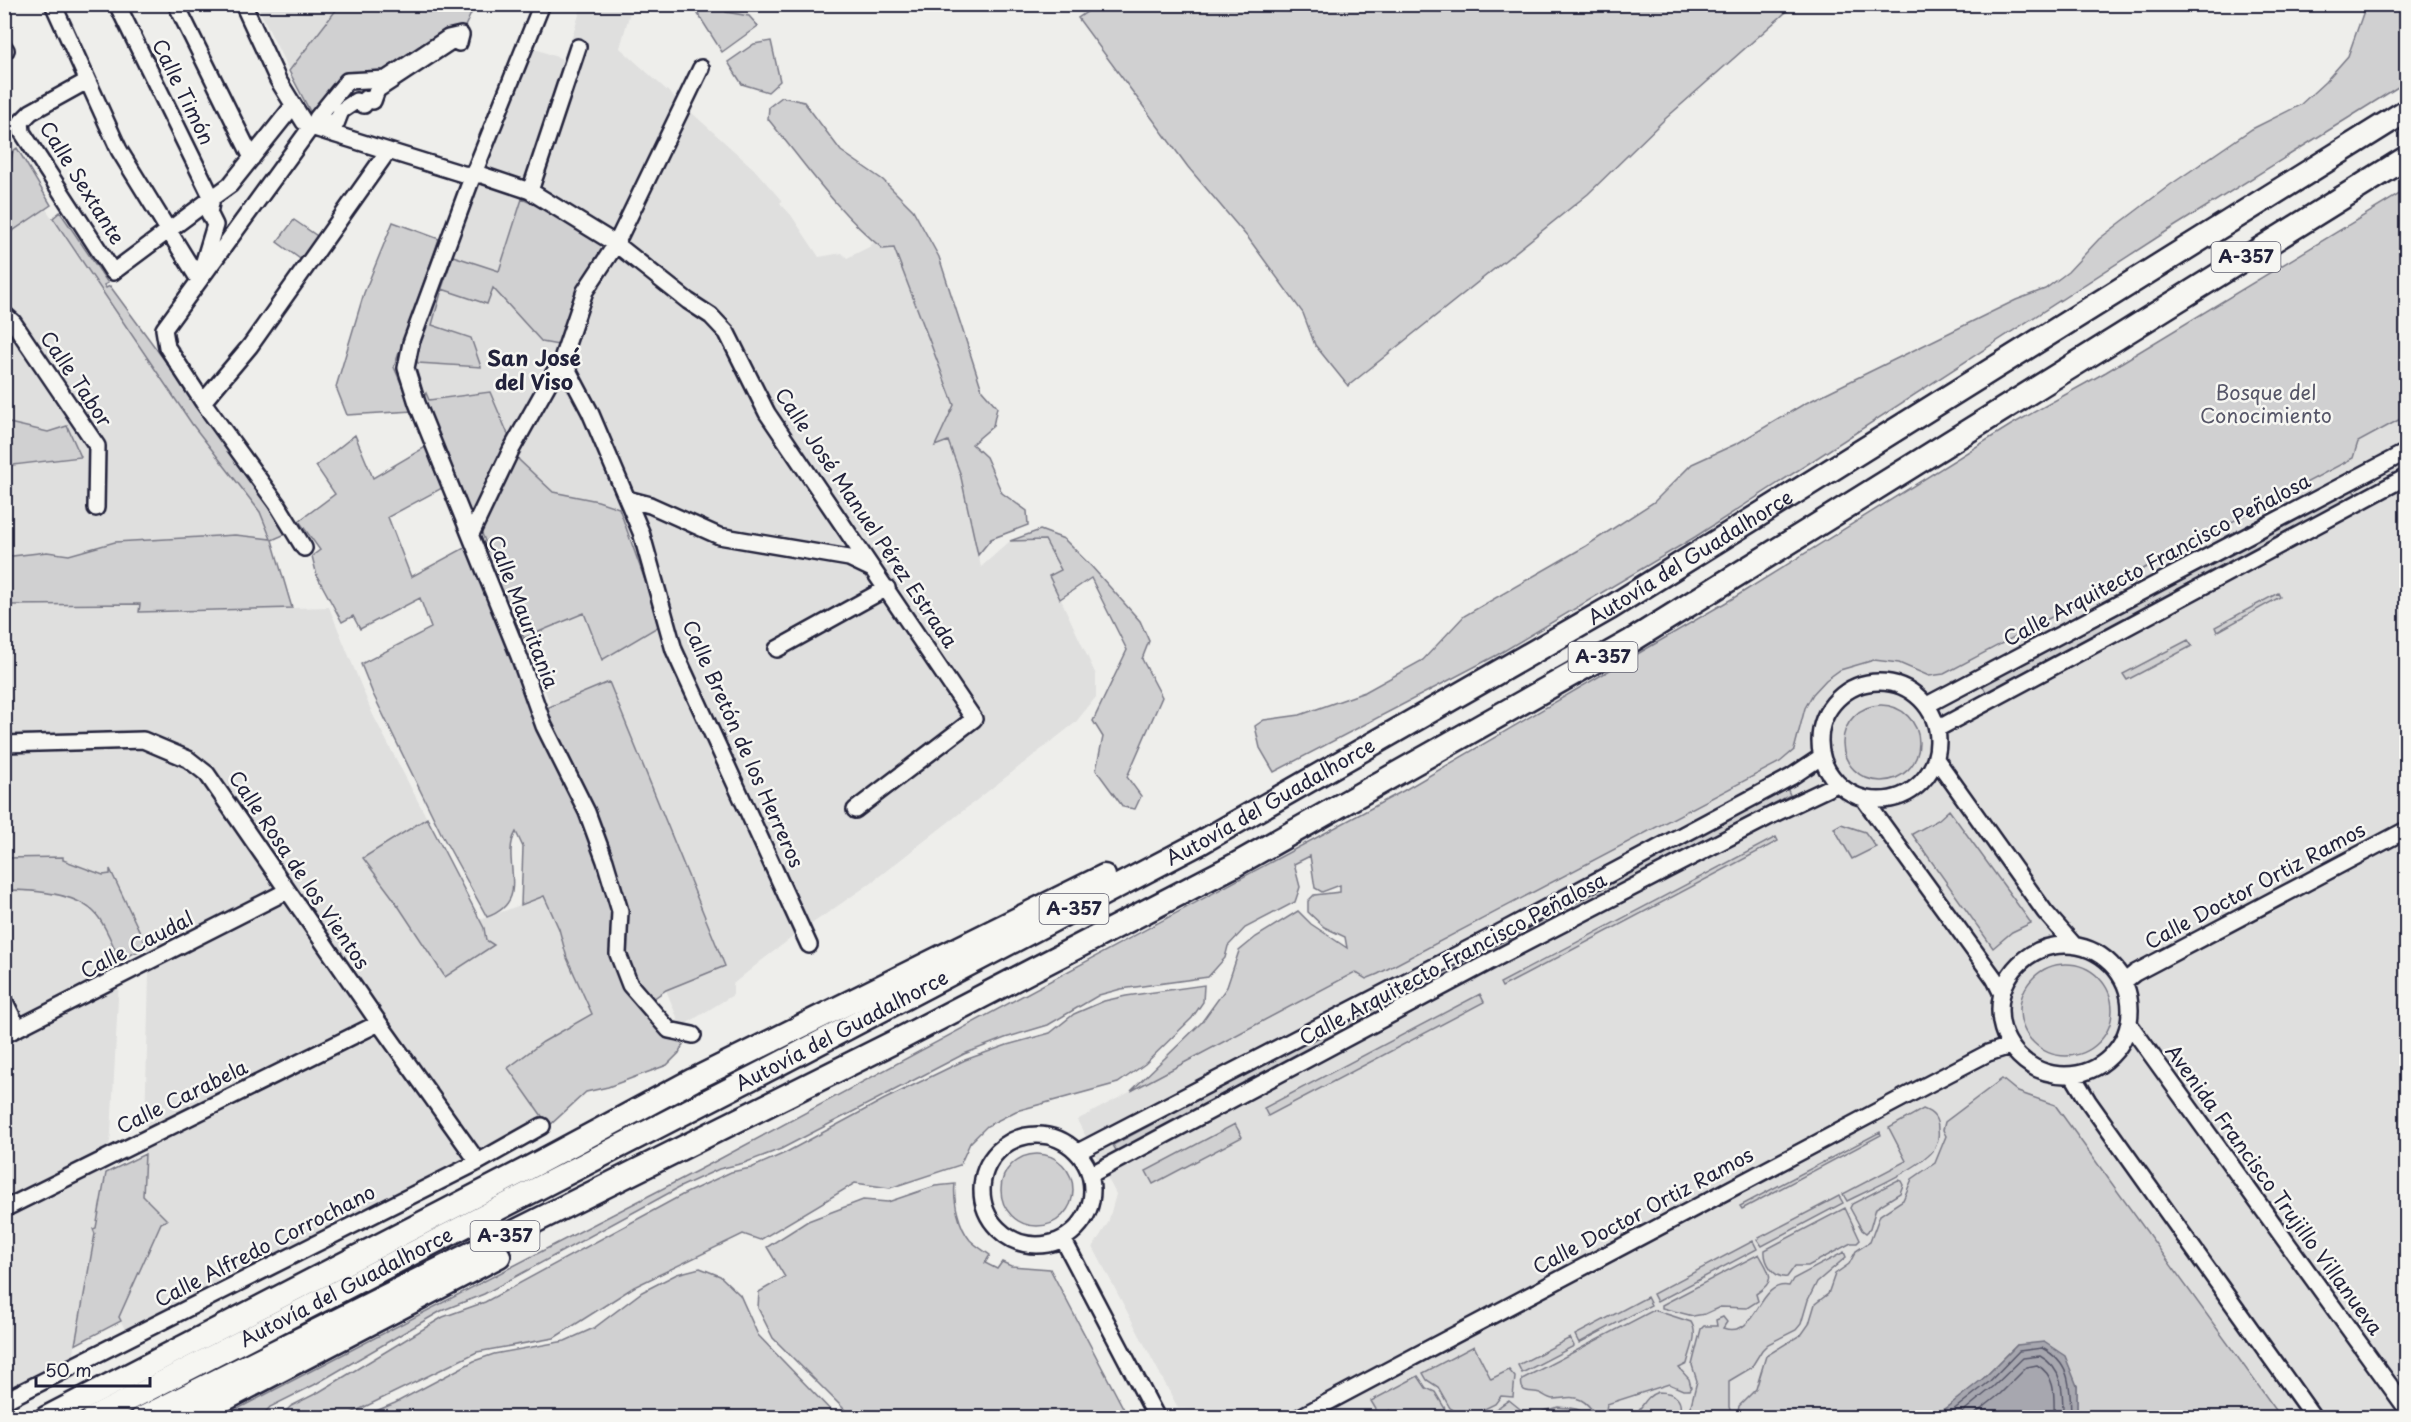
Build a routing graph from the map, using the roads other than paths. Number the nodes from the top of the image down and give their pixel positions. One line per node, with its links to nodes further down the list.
1 (53, 4): 8 (street)
2 (117, 4): 17 (street, Calle Timón)
3 (176, 4): 13 (street)
4 (243, 4): 9 (street)
5 (542, 4): 15 (street, Calle Mauritania)
6 (578, 47): 16 (street)
7 (701, 68): 21 (street)
8 (87, 81): 20 (street); 20 (street, Calle Sextante)
9 (293, 106): 11 (street); 13 (street)
10 (2406, 109): 39 (highway, Autovía del Guadalhorce / A-357)
11 (314, 122): 11 (street); 12 (street, Calle José Manuel Pérez Estrada); 18 (street)
12 (388, 151): 15 (street, Calle José Manuel Pérez Estrada); 25 (street)
13 (252, 158): 17 (street)
14 (2406, 158): 56 (highway, Autovía del Guadalhorce / A-357)
15 (474, 174): 16 (street, Calle José Manuel Pérez Estrada); 30 (street, Calle Mauritania)
16 (530, 191): 21 (street, Calle José Manuel Pérez Estrada)
17 (212, 198): 19 (street); 20 (street)
18 (240, 223): 19 (street); 22 (street)
19 (214, 225): 22 (street)
20 (169, 232): 22 (street)
21 (616, 244): 24 (street); 32 (street, Calle José Manuel Pérez Estrada)
22 (199, 280): 25 (street)
23 (4, 314): 29 (street, Calle Tabor)
24 (562, 359): 28 (street, Calle Bretón de los Herreros); 30 (street)
25 (203, 402): 31 (street)
26 (2406, 452): 35 (street, Calle Arquitecto Francisco Peñalosa)
27 (2406, 477): 36 (street)
28 (627, 499): 32 (street); 46 (street, Calle Bretón de los Herreros)
29 (96, 508)
30 (471, 534): 54 (street, Calle Mauritania)
31 (304, 548)
32 (873, 569): 33 (street, Calle José Manuel Pérez Estrada)
33 (887, 588): 34 (street); 43 (street, Calle José Manuel Pérez Estrada)
34 (777, 649)
35 (1927, 705): 36 (street); 38 (street)
36 (1937, 729): 40 (street)
37 (4, 744): 45 (street, Calle Rosa de los Vientos)
38 (1821, 757): 41 (street); 59 (street, Calle Arquitecto Francisco Peñalosa)
39 (1346, 759): 66 (highway); 67 (highway, Autovía del Guadalhorce / A-357)
40 (1936, 759): 42 (street); 47 (street)
41 (1837, 784): 42 (street); 61 (street, Calle Arquitecto Francisco Peñalosa)
42 (1864, 799): 49 (street)
43 (855, 810)
44 (2406, 830): 48 (street, Calle Doctor Ortiz Ramos)
45 (288, 891): 51 (street, Calle Rosa de los Vientos); 53 (street, Calle Caudal)
46 (809, 945)
47 (2074, 945): 48 (street); 49 (street)
48 (2125, 981): 52 (street)
49 (2001, 994): 55 (street)
50 (4, 1000): 53 (street)
51 (379, 1023): 60 (street, Calle Rosa de los Vientos); 62 (street, Calle Carabela)
52 (2130, 1025): 57 (street); 65 (street, Avenida Francisco Trujillo Villanueva)
53 (11, 1031)
54 (693, 1035)
55 (2010, 1046): 57 (street); 71 (street, Calle Doctor Ortiz Ramos)
56 (869, 1055): 68 (highway, Autovía del Guadalhorce / A-357); 69 (highway)
57 (2073, 1076): 72 (street)
58 (542, 1126): 60 (street, Calle Alfredo Corrochano)
59 (1078, 1152): 61 (street); 63 (street)
60 (478, 1162): 64 (street, Calle Alfredo Corrochano)
61 (1090, 1175): 63 (street)
62 (4, 1209)
63 (1063, 1239): 70 (street)
64 (4, 1401)
65 (2406, 1408)
66 (46, 1418)
67 (93, 1418)
68 (142, 1418)
69 (189, 1418)
70 (1157, 1418)
71 (1298, 1418)
72 (2314, 1418)

